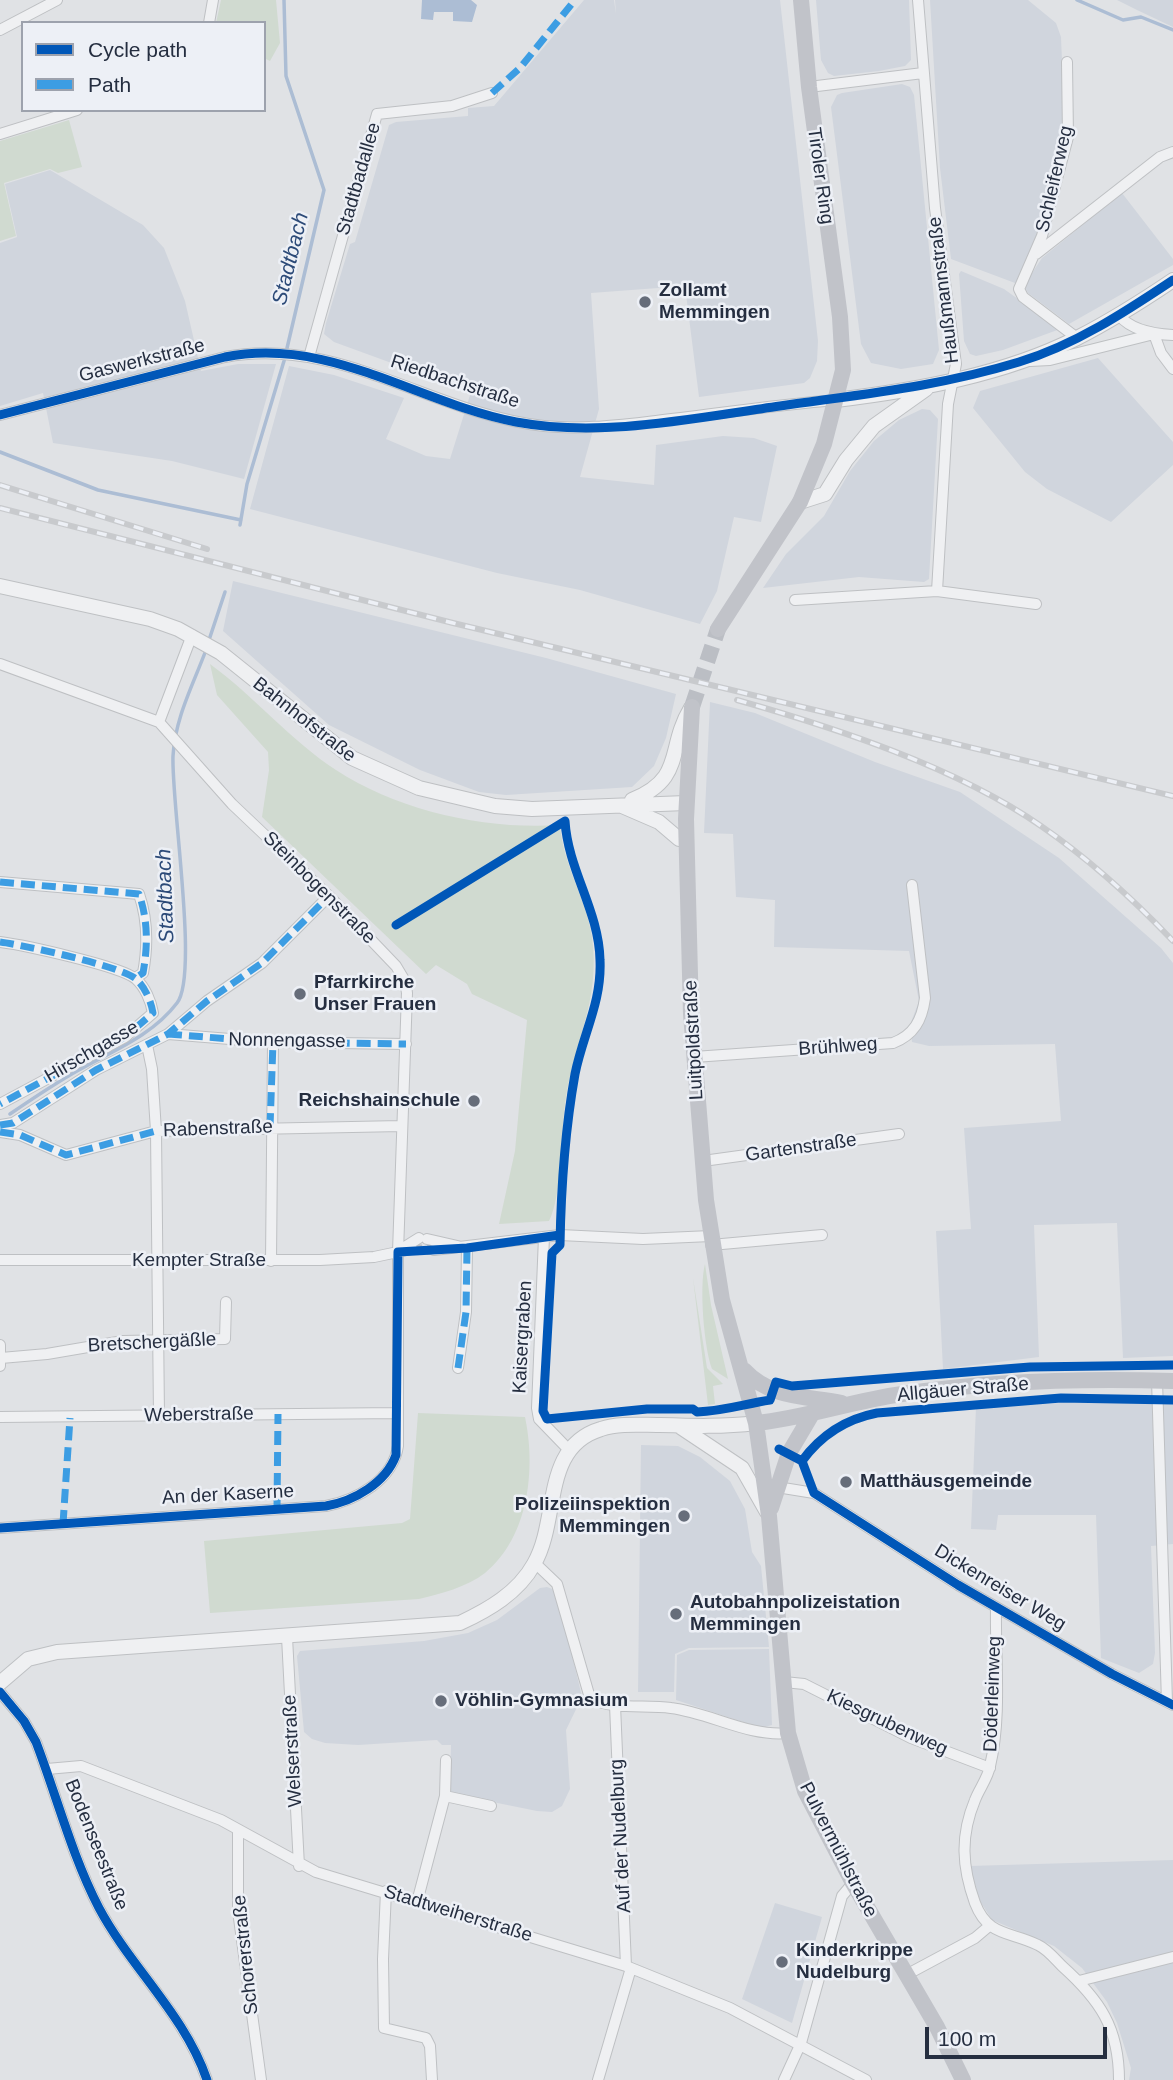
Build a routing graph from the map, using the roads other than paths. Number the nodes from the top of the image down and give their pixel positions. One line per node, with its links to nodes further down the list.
1 (57, 0): 6 (street)
2 (214, 0): 5 (street)
3 (801, 0): 9 (main road, Tiroler Ring)
4 (918, 0): 8 (street, Haußmannstraße)
5 (209, 21)
6 (0, 30)
7 (1068, 62): 14 (street, Schleiferweg)
8 (923, 73): 9 (street); 24 (street, Haußmannstraße)
9 (809, 87): 26 (main road, Tiroler Ring)
10 (492, 93): 21 (street, Stadtbadallee)
11 (72, 112): 12 (street)
12 (0, 134)
13 (1173, 152): 14 (street, Schleiferweg)
14 (1036, 254): 19 (street, Schleiferweg)
15 (1173, 281): 16 (street)
16 (1119, 315): 17 (street); 19 (street)
17 (1154, 334): 18 (street); 22 (street); 23 (street)
18 (1173, 335)
19 (1077, 338): 22 (street)
20 (294, 355): 21 (street, Riedbachstraße); 27 (street, Gaswerkstraße)
21 (309, 357): 26 (street, Riedbachstraße)
22 (1020, 362): 24 (street)
23 (1173, 369)
24 (953, 380): 25 (street); 30 (street, Haußmannstraße)
25 (933, 384): 26 (street); 28 (street)
26 (835, 400): 28 (main road, Tiroler Ring)
27 (0, 415)
28 (800, 502): 33 (main road)
29 (0, 586): 34 (street, Bahnhofstraße)
30 (937, 591): 31 (street); 32 (street)
31 (795, 600)
32 (1036, 604)
33 (718, 629)
34 (196, 638): 37 (street); 39 (street, Bahnhofstraße)
35 (0, 664): 37 (street)
36 (692, 707): 38 (main road, Luitpoldstraße); 39 (street)
37 (159, 722): 44 (street, Steinbogenstraße)
38 (686, 803): 39 (street, Bahnhofstraße); 41 (main road, Luitpoldstraße)
39 (621, 805): 40 (street, Bahnhofstraße)
40 (679, 839): 41 (main road)
41 (688, 861): 52 (main road, Luitpoldstraße)
42 (0, 882): 46 (street)
43 (912, 885): 52 (street, Brühlweg)
44 (329, 896): 48 (street); 50 (street, Steinbogenstraße)
45 (0, 942): 46 (street)
46 (135, 978): 47 (street)
47 (150, 1020): 48 (street, Hirschgasse); 53 (street, Hirschgasse)
48 (162, 1035): 49 (street, Nonnengasse); 51 (street, Hirschgasse)
49 (273, 1042): 50 (street, Nonnengasse); 56 (street)
50 (405, 1044): 55 (street, Steinbogenstraße)
51 (147, 1045): 54 (street, Hirschgasse); 57 (street)
52 (694, 1057): 60 (main road, Luitpoldstraße)
53 (0, 1104)
54 (0, 1125)
55 (401, 1126): 56 (street, Rabenstraße); 67 (street, Steinbogenstraße)
56 (270, 1127): 57 (street, Rabenstraße); 70 (street)
57 (156, 1131): 58 (street, Rabenstraße); 69 (street)
58 (0, 1132)
59 (899, 1134): 60 (street, Gartenstraße)
60 (703, 1161): 63 (main road, Luitpoldstraße)
61 (822, 1235): 63 (street, Kempter Straße)
62 (544, 1237): 63 (street, Kempter Straße); 64 (street, Kempter Straße); 86 (street, Kaisergraben)
63 (711, 1241): 77 (main road, Luitpoldstraße)
64 (466, 1248): 66 (street, Kempter Straße); 67 (street, Kempter Straße); 76 (street)
65 (412, 1249): 67 (street, Kempter Straße)
66 (434, 1250)
67 (398, 1252): 70 (street, Kempter Straße); 80 (street, An der Kaserne)
68 (0, 1260): 69 (street, Kempter Straße)
69 (159, 1260): 70 (street, Kempter Straße); 72 (street)
70 (271, 1261)
71 (226, 1302): 72 (street, Bretschergäßle)
72 (157, 1341): 74 (street, Bretschergäßle); 82 (street)
73 (0, 1345): 74 (street)
74 (1, 1358): 75 (street)
75 (0, 1366)
76 (458, 1368)
77 (742, 1368): 79 (main road); 84 (main road, Luitpoldstraße)
78 (1165, 1380): 79 (main road, Allgäuer Straße); 96 (street)
79 (848, 1404): 81 (main road, Allgäuer Straße)
80 (398, 1413): 82 (street, Weberstraße); 89 (street, An der Kaserne)
81 (811, 1414): 84 (main road, Allgäuer Straße); 87 (main road)
82 (159, 1416): 83 (street, Weberstraße)
83 (0, 1417)
84 (756, 1423): 85 (street); 88 (main road, Pulvermühlstraße)
85 (678, 1426): 86 (street); 88 (street)
86 (568, 1449): 90 (street)
87 (777, 1487): 88 (main road); 91 (street, Dickenreiser Weg)
88 (769, 1516): 93 (main road, Pulvermühlstraße)
89 (0, 1528)
90 (535, 1563): 92 (street); 97 (street)
91 (996, 1607): 96 (street, Dickenreiser Weg); 100 (street, Döderleinweg)
92 (286, 1637): 94 (street); 105 (street, Welserstraße)
93 (784, 1682): 98 (main road, Pulvermühlstraße); 100 (street, Kiesgrubenweg)
94 (0, 1683)
95 (0, 1692): 101 (street, Bodenseestraße)
96 (1170, 1704)
97 (615, 1705): 98 (street); 111 (street, Auf der Nudelburg)
98 (789, 1733): 106 (main road, Pulvermühlstraße)
99 (446, 1760): 102 (street)
100 (990, 1768): 109 (street, Döderleinweg)
101 (47, 1769): 104 (street, Stadtweiherstraße); 115 (street, Bodenseestraße)
102 (445, 1796): 103 (street); 108 (street)
103 (491, 1806)
104 (238, 1830): 105 (street, Stadtweiherstraße); 116 (street, Schorerstraße)
105 (299, 1866): 107 (street, Stadtweiherstraße)
106 (853, 1883): 112 (main road, Pulvermühlstraße); 114 (street)
107 (386, 1891): 108 (street, Stadtweiherstraße); 117 (street)
108 (417, 1902): 111 (street, Stadtweiherstraße)
109 (988, 1927): 112 (street); 113 (street)
110 (1173, 1957): 113 (street)
111 (628, 1967): 114 (street, Stadtweiherstraße); 118 (street, Auf der Nudelburg)
112 (906, 1975): 121 (main road, Pulvermühlstraße)
113 (1079, 1981): 122 (street)
114 (801, 2043): 119 (street); 120 (street, Stadtweiherstraße)
115 (207, 2080)
116 (261, 2080)
117 (432, 2080)
118 (598, 2080)
119 (784, 2080)
120 (866, 2080)
121 (963, 2080)
122 (1119, 2080)

